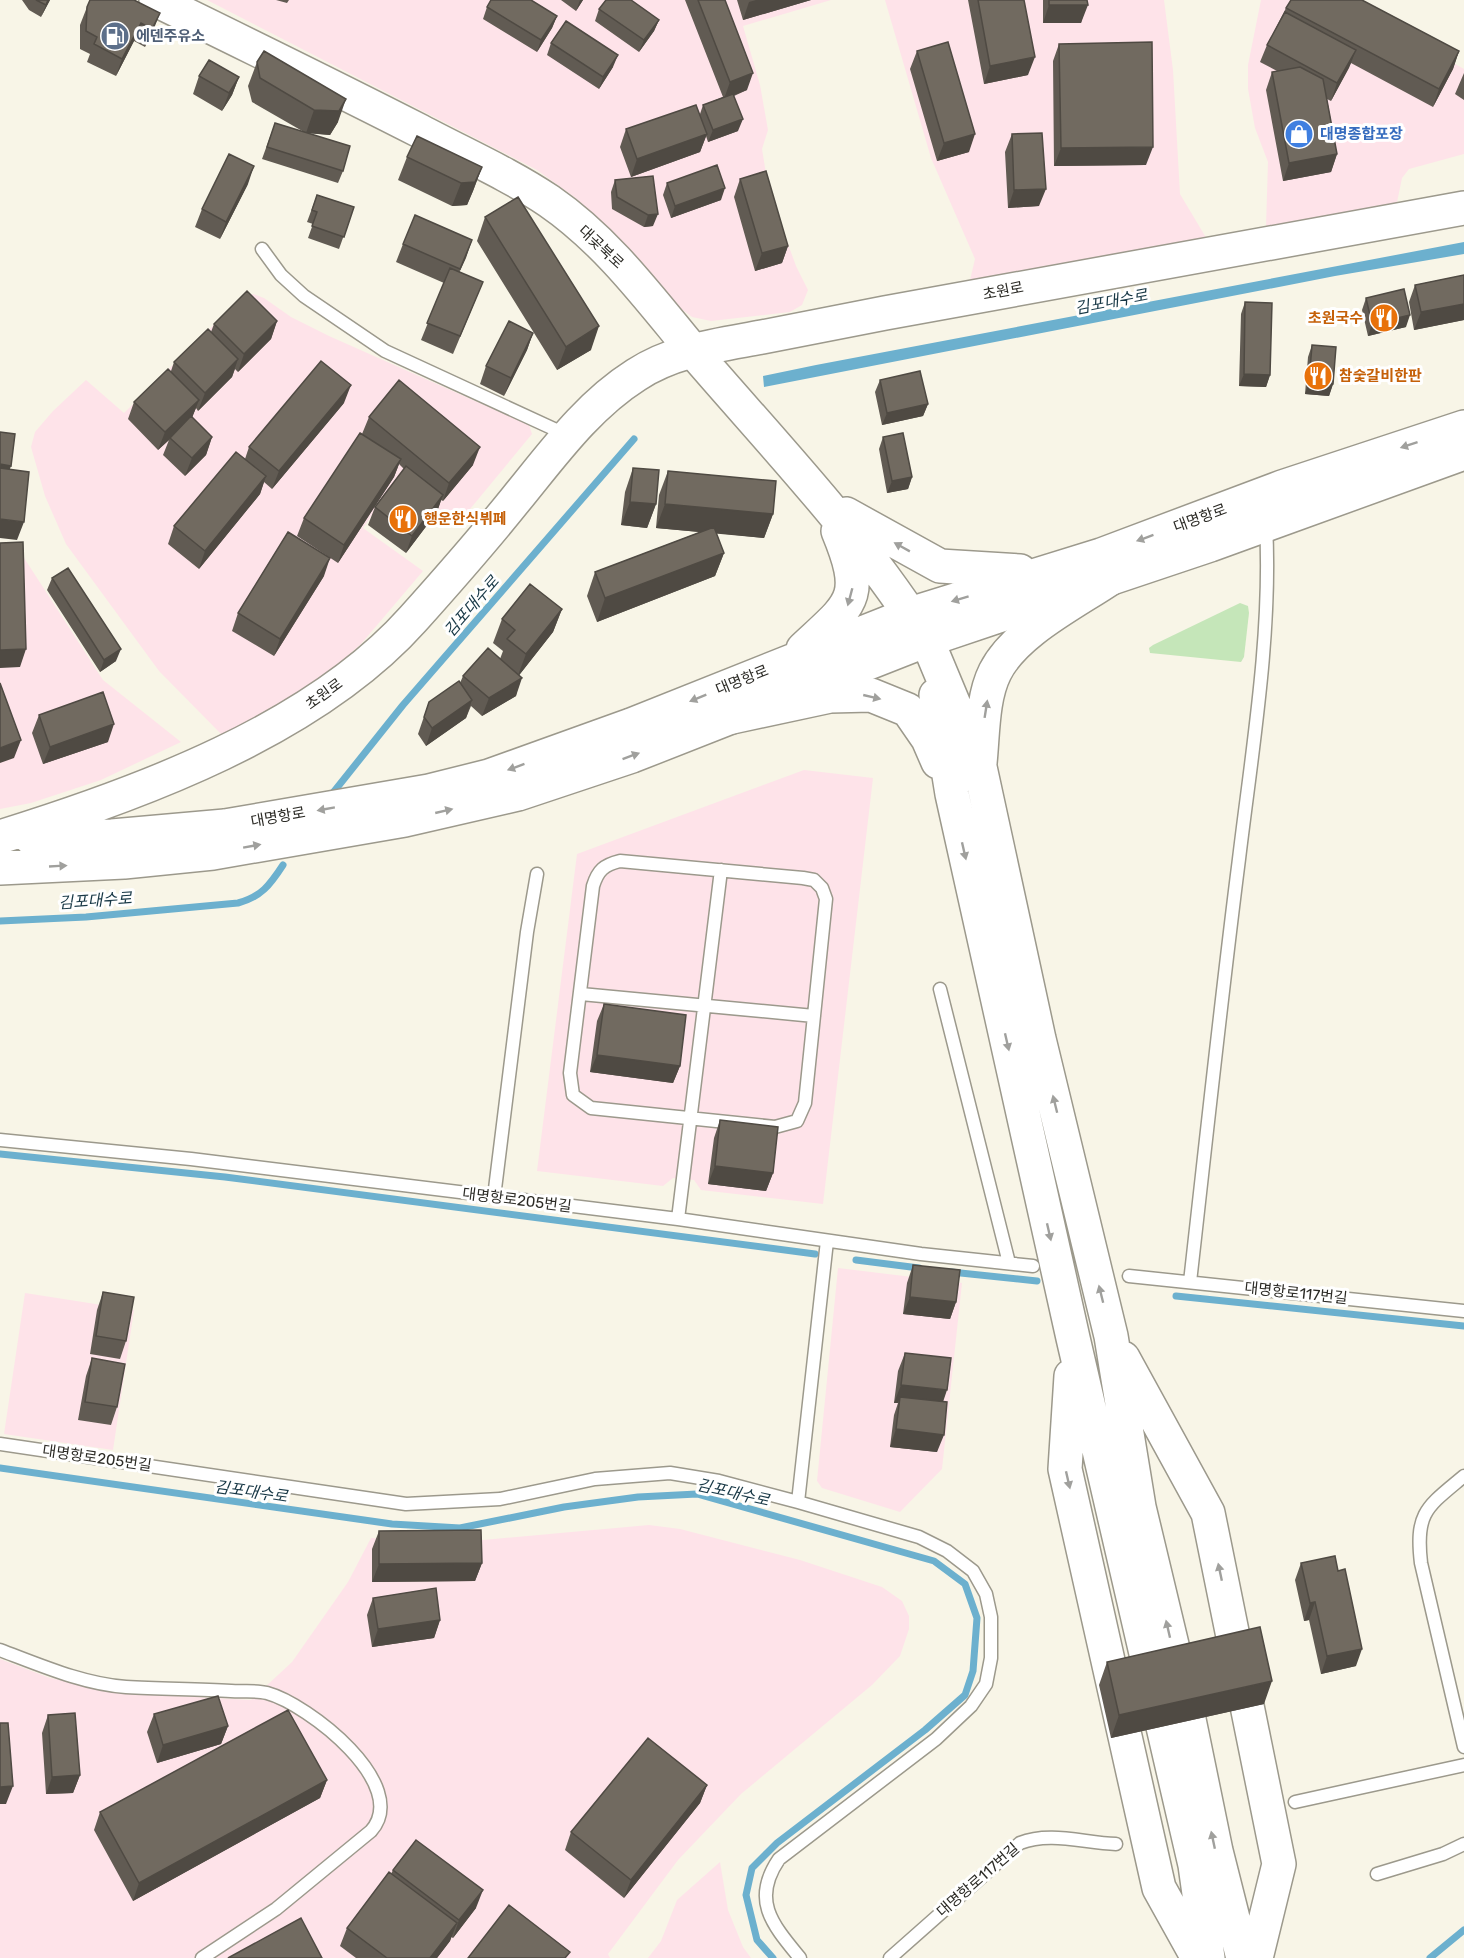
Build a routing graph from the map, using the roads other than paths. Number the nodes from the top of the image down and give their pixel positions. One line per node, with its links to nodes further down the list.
1 (156, 0): 4 (main road, 대곶북로)
2 (1464, 208): 4 (main road, 초원로)
3 (262, 249): 6 (lane)
4 (693, 350): 6 (main road, 초원로); 8 (main road, 대곶북로)
5 (1464, 427): 10 (main road, 대명항로, one-way to 10)
6 (568, 436): 16 (main road, 초원로)
7 (1464, 453): 9 (main road, 대명항로)
8 (826, 502): 10 (main road, one-way to 8); 11 (main road, 대곶북로); 12 (main road, one-way to 12)
9 (1266, 524): 10 (main road, 대명항로); 34 (lane)
10 (1106, 566): 11 (main road, 대명항로); 14 (main road, one-way to 10)
11 (919, 627): 12 (main road, 대명항로); 13 (main road, 대명항로); 14 (main road); 15 (main road)
12 (791, 660): 17 (main road, 대명항로, one-way to 17)
13 (732, 717): 15 (main road, one-way to 15); 19 (main road, 대명항로, one-way to 13)
14 (980, 767): 36 (main road, one-way to 14)
15 (952, 794): 37 (main road, one-way to 37)
16 (117, 796): 17 (main road); 18 (main road, 초원로)
17 (112, 836): 18 (main road, 대명항로)
18 (0, 838)
19 (0, 868)
20 (721, 870): 23 (lane); 24 (lane); 25 (lane)
21 (537, 874): 28 (lane)
22 (940, 989): 31 (lane)
23 (581, 994): 24 (lane); 26 (lane)
24 (705, 1005): 25 (lane); 26 (lane)
25 (814, 1016): 26 (lane)
26 (692, 1118): 29 (lane)
27 (0, 1140): 28 (lane, 대명항로205번길)
28 (494, 1197): 29 (lane, 대명항로205번길)
29 (678, 1219): 30 (lane, 대명항로205번길)
30 (827, 1241): 31 (lane, 대명항로205번길); 40 (lane)
31 (1010, 1263): 32 (lane, 대명항로205번길)
32 (1033, 1266)
33 (1129, 1276): 34 (lane, 대명항로117번길)
34 (1190, 1282): 35 (lane, 대명항로117번길)
35 (1464, 1311)
36 (1111, 1336): 54 (main road, one-way to 36); 55 (main road); 56 (main road, one-way to 36)
37 (1073, 1338): 51 (main road, one-way to 51); 52 (main road); 53 (main road)
38 (0, 1444): 40 (lane, 대명항로205번길)
39 (1464, 1476): 42 (lane)
40 (798, 1502): 49 (lane, 대명항로205번길)
41 (0, 1650): 48 (lane)
42 (1464, 1747)
43 (1464, 1765): 44 (lane)
44 (1295, 1802)
45 (1116, 1844): 50 (lane, 대명항로117번길)
46 (1464, 1844): 47 (lane)
47 (1377, 1874)
48 (202, 1958)
49 (800, 1958)
50 (890, 1958)
51 (1198, 1958)
52 (1203, 1958)
53 (1208, 1958)
54 (1245, 1958)
55 (1252, 1958)
56 (1256, 1958)

